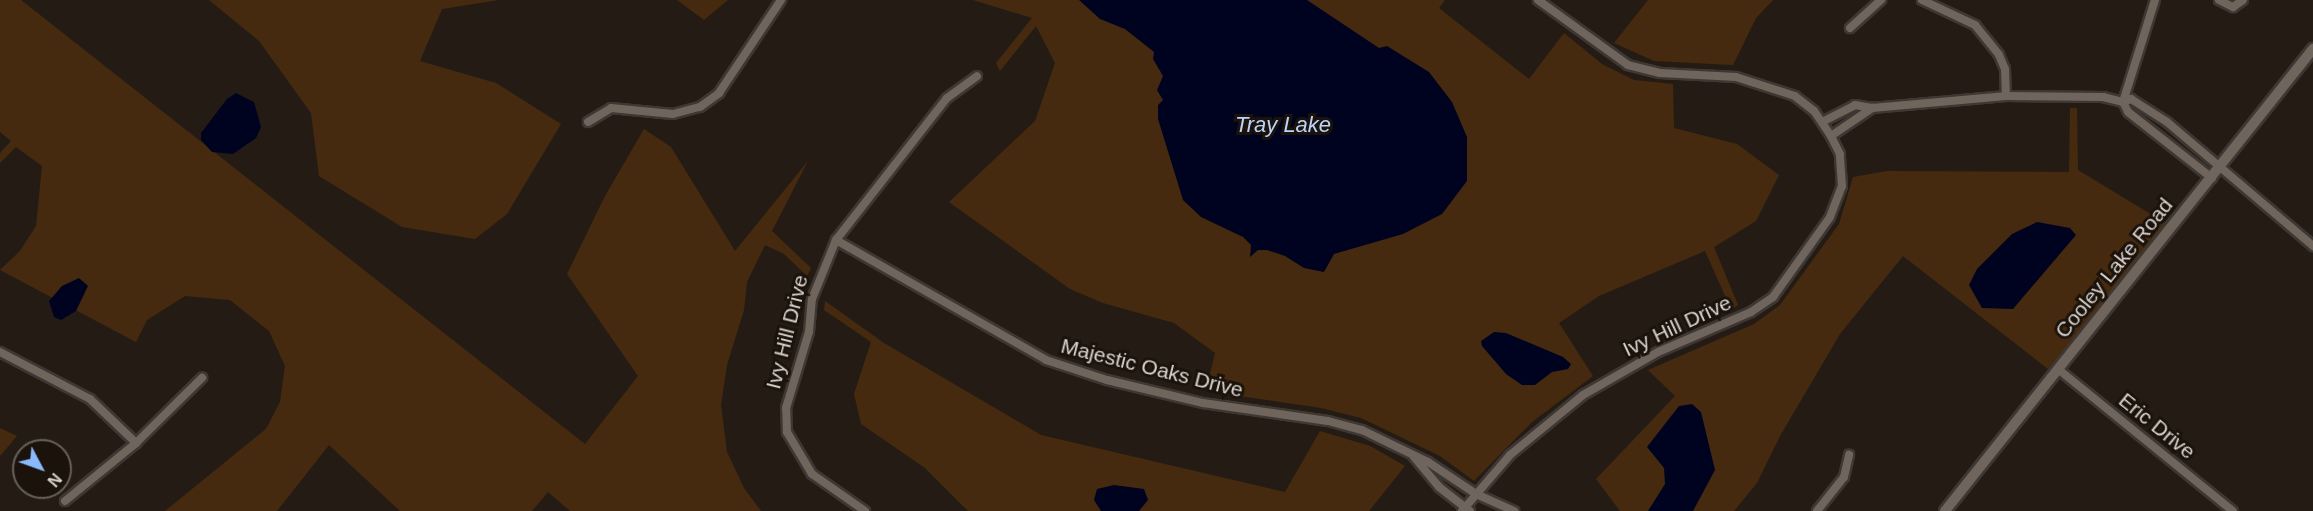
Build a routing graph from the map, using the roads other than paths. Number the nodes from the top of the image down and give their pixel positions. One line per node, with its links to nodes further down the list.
1 (782, 0): 14 (street)
2 (1538, 0): 15 (street, Ivy Hill Drive)
3 (1881, 0): 8 (street)
4 (1922, 0): 11 (street)
5 (2155, 0): 12 (street)
6 (2219, 0): 7 (street)
7 (2243, 0)
8 (1850, 27)
9 (2313, 49): 17 (street, Cooley Lake Road)
10 (977, 76): 19 (street, Ivy Hill Drive)
11 (2006, 96): 12 (street); 13 (street)
12 (2123, 102): 17 (street); 18 (street)
13 (1872, 108): 15 (street); 16 (street)
14 (588, 122)
15 (1822, 122): 16 (street, Ivy Hill Drive)
16 (1831, 136): 27 (street, Ivy Hill Drive)
17 (2220, 168): 18 (street, Cooley Lake Road); 20 (street)
18 (2211, 178): 22 (street, Cooley Lake Road)
19 (836, 240): 25 (street, Majestic Oaks Drive); 30 (street, Ivy Hill Drive)
20 (2313, 246)
21 (0, 352): 24 (street)
22 (2058, 369): 33 (street, Cooley Lake Road); 34 (street, Eric Drive)
23 (202, 378): 24 (street)
24 (136, 443): 28 (street)
25 (1412, 454): 27 (street, Majestic Oaks Drive); 29 (street, Majestic Oaks Drive)
26 (1849, 455): 32 (street)
27 (1476, 494): 29 (street, Ivy Hill Drive); 31 (street, Majestic Oaks Drive)
28 (65, 501)
29 (1465, 510)
30 (865, 511)
31 (1514, 511)
32 (1817, 511)
33 (1945, 511)
34 (2234, 511)

